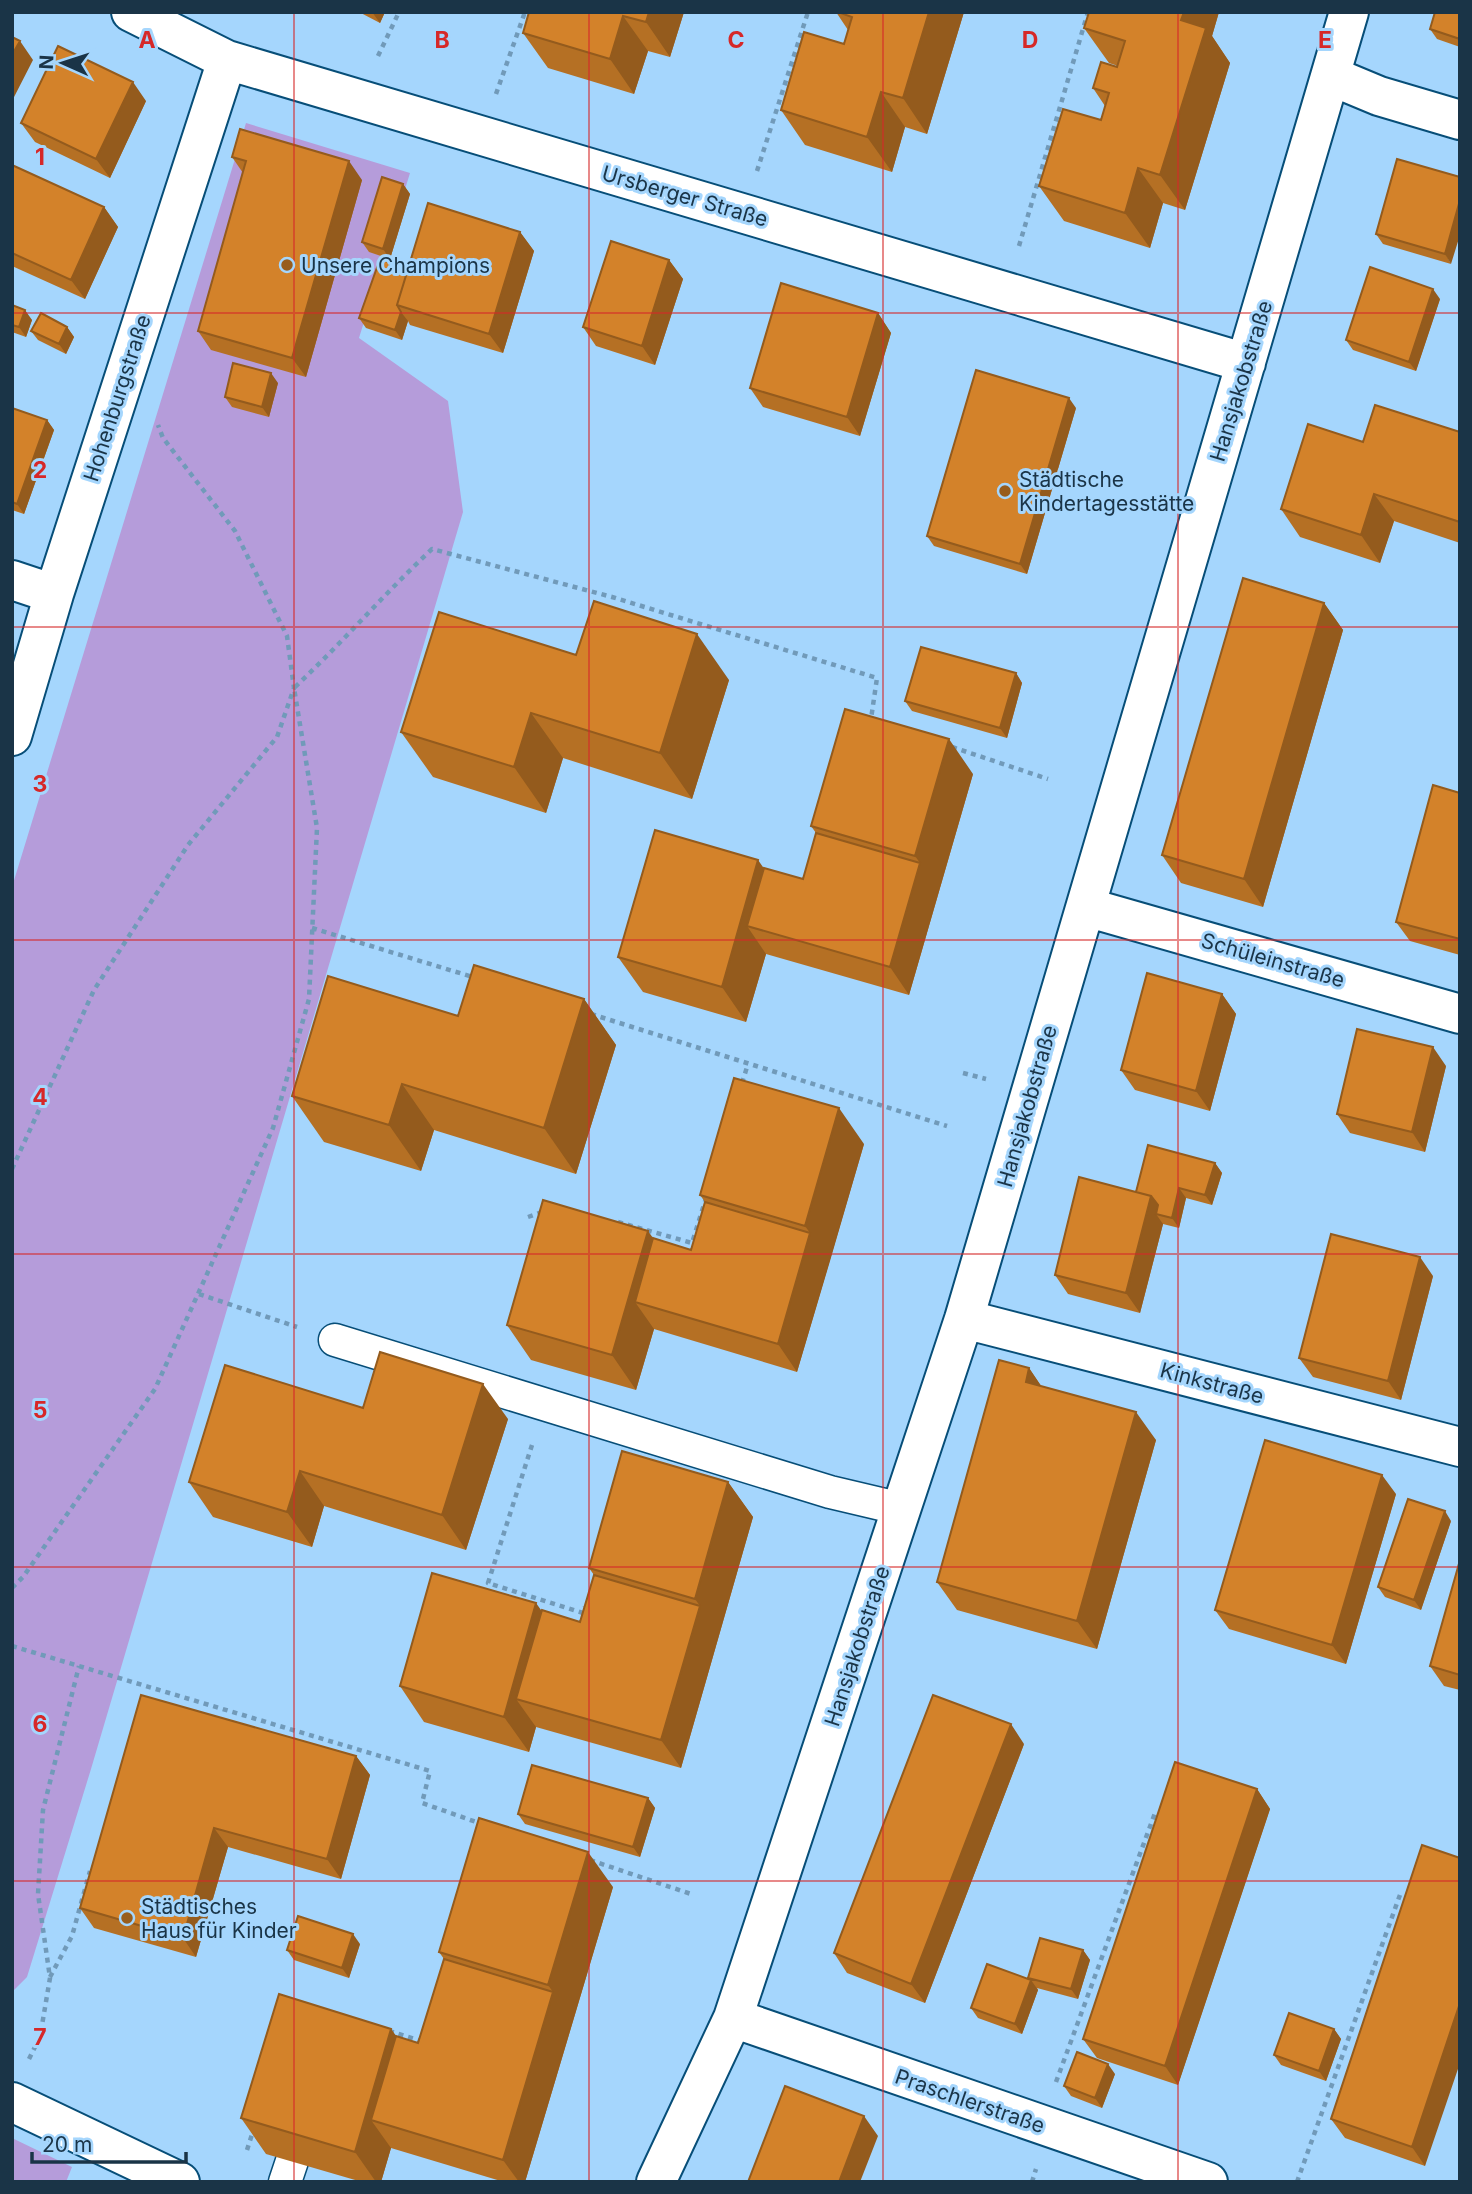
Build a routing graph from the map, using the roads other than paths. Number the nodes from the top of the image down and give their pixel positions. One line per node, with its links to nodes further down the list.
1 (131, 12): 3 (street, Ursberger Straße)
2 (1349, 12): 4 (street, Hansjakobstraße)
3 (227, 60): 6 (street, Ursberger Straße); 8 (street, Hohenburgstraße)
4 (1331, 76): 5 (street); 6 (street, Hansjakobstraße)
5 (1460, 120)
6 (1246, 363): 10 (street, Hansjakobstraße)
7 (12, 580): 8 (street)
8 (54, 594): 9 (street, Hohenburgstraße)
9 (12, 736)
10 (1086, 907): 11 (street, Schüleinstraße); 12 (street, Hansjakobstraße)
11 (1460, 1014)
12 (964, 1319): 14 (street, Kinkstraße); 15 (street, Hansjakobstraße)
13 (335, 1340): 15 (lane)
14 (1460, 1447)
15 (902, 1509): 16 (street, Hansjakobstraße)
16 (733, 2018): 19 (street, Hansjakobstraße); 20 (street, Praschlerstraße)
17 (12, 2102): 18 (street)
18 (180, 2182)
19 (656, 2182)
20 (1208, 2182)

